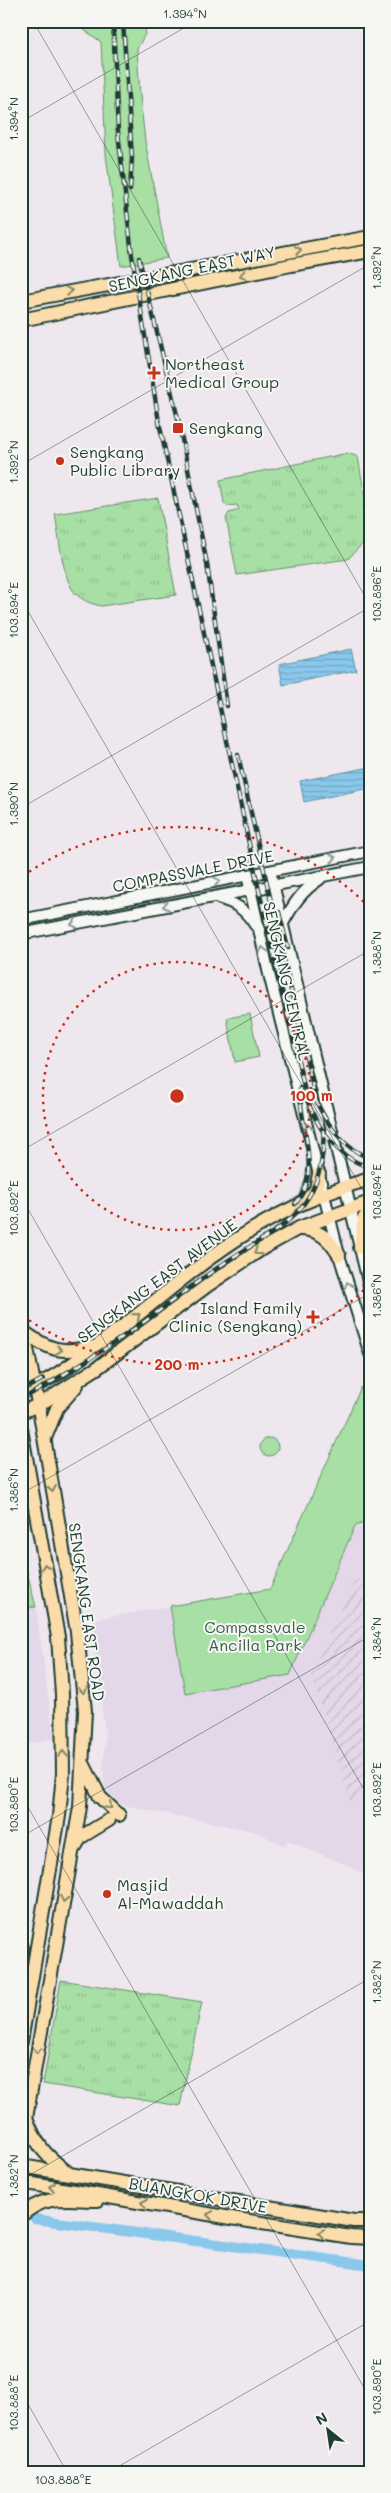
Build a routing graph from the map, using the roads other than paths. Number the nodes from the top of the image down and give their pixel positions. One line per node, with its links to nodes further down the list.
1 (370, 237): 3 (main road, SENGKANG EAST WAY, one-way to 1)
2 (370, 251): 4 (main road, SENGKANG EAST WAY, one-way to 4)
3 (21, 301)
4 (21, 320)
5 (370, 851): 7 (street, COMPASSVALE DRIVE, one-way to 5)
6 (370, 867): 9 (street, COMPASSVALE DRIVE)
7 (270, 871): 8 (street, COMPASSVALE DRIVE); 10 (street, SENGKANG CENTRAL)
8 (247, 875): 11 (street, SENGKANG CENTRAL); 13 (street, COMPASSVALE DRIVE, one-way to 8)
9 (324, 876): 10 (street, COMPASSVALE DRIVE); 14 (street)
10 (274, 886): 11 (street, COMPASSVALE DRIVE); 14 (street, SENGKANG CENTRAL)
11 (251, 890): 12 (street, COMPASSVALE DRIVE); 15 (street, SENGKANG CENTRAL)
12 (214, 897): 15 (street); 16 (street, COMPASSVALE DRIVE, one-way to 16)
13 (21, 920)
14 (282, 925): 19 (street, SENGKANG CENTRAL)
15 (259, 931): 17 (street, SENGKANG CENTRAL, one-way to 15)
16 (21, 934)
17 (320, 1174): 20 (street, SENGKANG CENTRAL); 21 (main road)
18 (370, 1179): 19 (main road, SENGKANG EAST AVENUE)
19 (346, 1186): 20 (main road, SENGKANG EAST AVENUE); 23 (street, SENGKANG CENTRAL)
20 (323, 1194): 21 (main road, SENGKANG EAST AVENUE); 25 (street, SENGKANG CENTRAL)
21 (304, 1202): 32 (main road, SENGKANG EAST AVENUE, one-way to 21)
22 (370, 1202): 23 (main road, SENGKANG EAST AVENUE)
23 (351, 1209): 25 (main road, SENGKANG EAST AVENUE); 27 (street, SENGKANG CENTRAL)
24 (370, 1209): 27 (main road)
25 (329, 1217): 26 (main road, SENGKANG EAST AVENUE); 28 (street, SENGKANG CENTRAL)
26 (299, 1228): 28 (main road); 34 (main road, SENGKANG EAST AVENUE, one-way to 34)
27 (360, 1248): 29 (street, SENGKANG CENTRAL)
28 (339, 1255): 33 (street, SENGKANG CENTRAL, one-way to 28)
29 (370, 1290)
30 (21, 1319): 31 (main road, SENGKANG EAST ROAD)
31 (24, 1332): 32 (main road, one-way to 32); 35 (main road, SENGKANG EAST ROAD)
32 (98, 1346): 35 (main road, SENGKANG EAST AVENUE)
33 (370, 1354)
34 (85, 1376): 37 (main road, SENGKANG EAST AVENUE); 40 (main road)
35 (35, 1387): 36 (main road, SENGKANG EAST AVENUE); 37 (main road, SENGKANG EAST ROAD)
36 (21, 1391)
37 (39, 1405): 38 (main road, SENGKANG EAST AVENUE); 40 (main road, SENGKANG EAST ROAD)
38 (21, 1412)
39 (21, 1429): 41 (main road, SENGKANG EAST ROAD)
40 (44, 1441): 42 (main road, SENGKANG EAST ROAD, one-way to 42)
41 (24, 1456): 44 (main road, SENGKANG EAST ROAD, one-way to 41)
42 (84, 1765): 43 (main road, SENGKANG EAST ROAD); 43 (main road, one-way to 43)
43 (73, 1851): 45 (main road, SENGKANG EAST ROAD, one-way to 45)
44 (21, 2042)
45 (26, 2118): 46 (main road, SENGKANG EAST ROAD); 48 (main road)
46 (21, 2147)
47 (21, 2166): 48 (main road, BUANGKOK DRIVE)
48 (67, 2172): 52 (main road, BUANGKOK DRIVE)
49 (21, 2182): 50 (main road, BUANGKOK DRIVE, one-way to 49)
50 (118, 2197): 51 (main road); 53 (main road, BUANGKOK DRIVE, one-way to 50)
51 (21, 2216)
52 (370, 2220)
53 (370, 2238)

